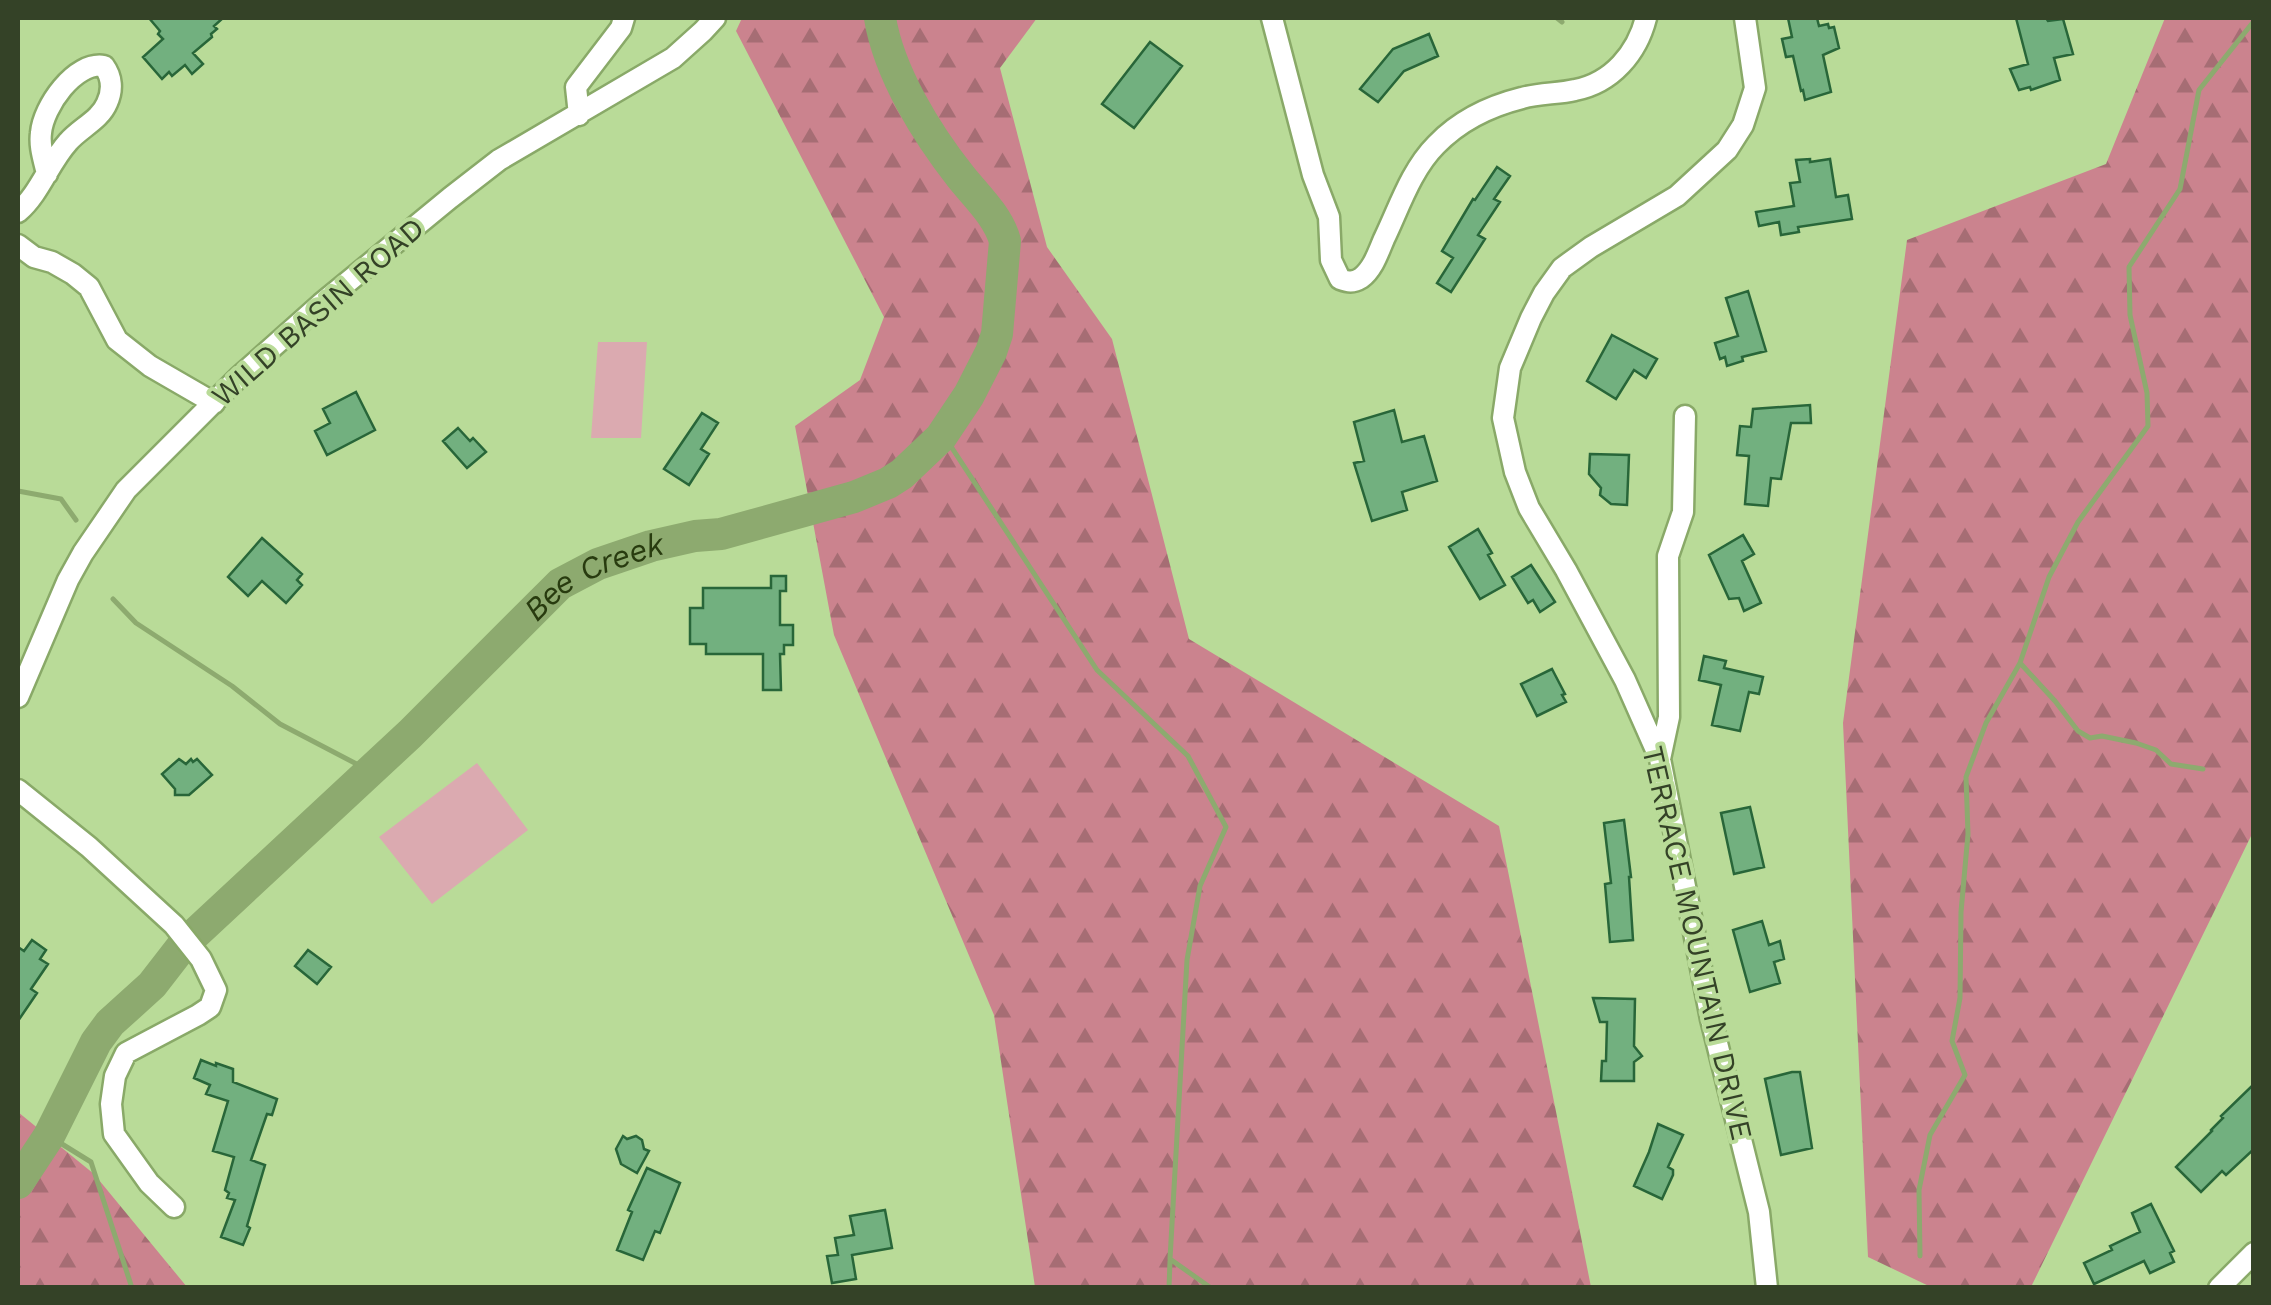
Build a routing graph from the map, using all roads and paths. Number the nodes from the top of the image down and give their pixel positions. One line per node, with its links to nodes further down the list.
1 (624, 18): 6 (street)
2 (714, 18): 6 (street, WILD BASIN ROAD)
3 (1272, 18): 4 (street)
4 (1646, 18)
5 (1745, 18): 13 (street, TERRACE MOUNTAIN DRIVE)
6 (579, 115): 10 (street, WILD BASIN ROAD)
7 (47, 174): 7 (street); 8 (street)
8 (18, 212)
9 (18, 244): 10 (street)
10 (214, 402): 12 (street, WILD BASIN ROAD)
11 (1686, 416): 13 (street)
12 (18, 698)
13 (1660, 759): 17 (street, TERRACE MOUNTAIN DRIVE)
14 (18, 790): 15 (street)
15 (174, 1207)
16 (2254, 1252): 18 (street)
17 (1767, 1288)
18 (2219, 1288)

